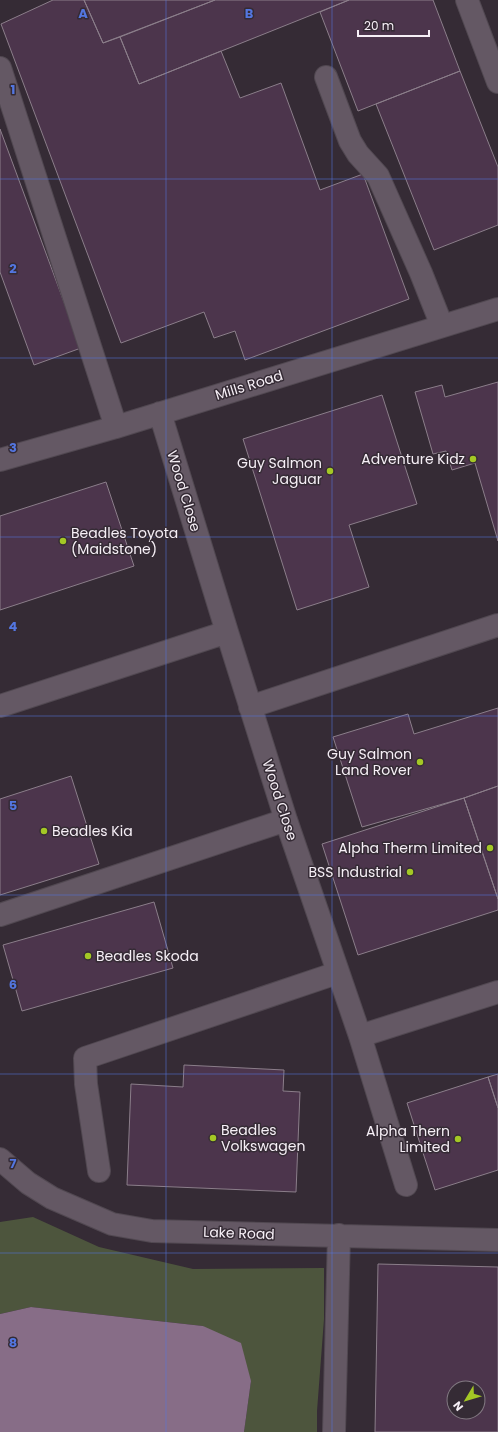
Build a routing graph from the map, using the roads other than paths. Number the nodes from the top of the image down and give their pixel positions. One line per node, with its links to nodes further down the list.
1 (467, 0): 4 (street)
2 (0, 68): 8 (street)
3 (326, 77): 6 (street)
4 (498, 82)
5 (498, 309): 6 (street, Mills Road)
6 (442, 326): 7 (street, Mills Road)
7 (160, 413): 8 (street, Mills Road); 11 (street, Wood Close)
8 (116, 427): 9 (street, Mills Road)
9 (0, 460)
10 (498, 625): 13 (street)
11 (227, 632): 12 (street); 13 (street, Wood Close)
12 (0, 706)
13 (250, 707): 14 (street, Wood Close)
14 (286, 820): 15 (street); 16 (street, Wood Close)
15 (0, 915)
16 (337, 973): 18 (street, Wood Close); 20 (street)
17 (498, 992): 18 (street)
18 (360, 1036): 21 (street, Wood Close)
19 (2, 1164): 22 (street, Lake Road)
20 (99, 1171)
21 (406, 1185)
22 (339, 1236): 23 (street, Lake Road); 24 (street)
23 (498, 1240)
24 (334, 1432)

